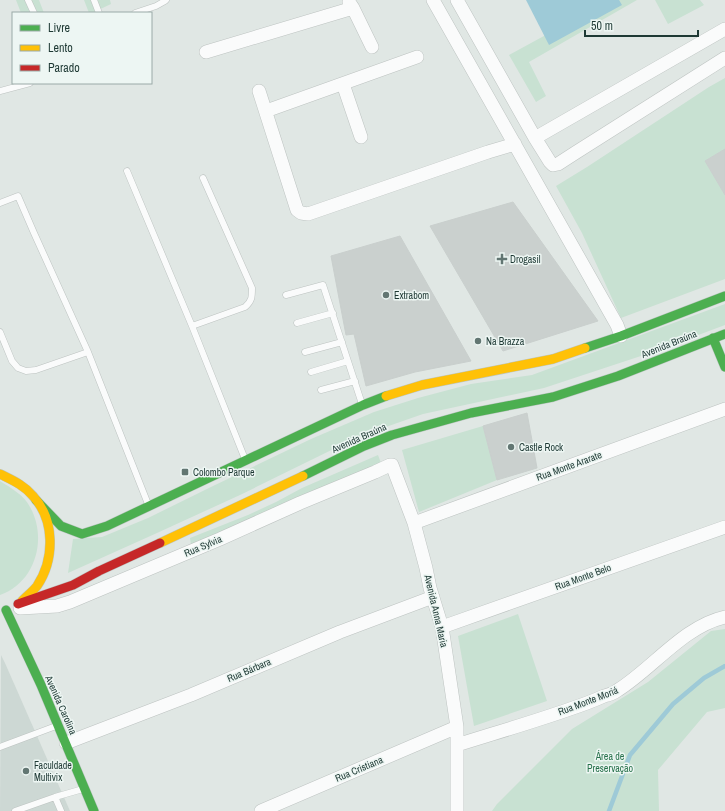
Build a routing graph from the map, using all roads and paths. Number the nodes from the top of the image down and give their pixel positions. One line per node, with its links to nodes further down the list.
1 (28, 0): 7 (lane)
2 (94, 0): 8 (lane)
3 (166, 0): 9 (lane)
4 (433, 0): 22 (street)
5 (458, 0): 21 (street)
6 (350, 4): 11 (street); 12 (street)
7 (34, 12)
8 (99, 12)
9 (138, 12)
10 (725, 29): 21 (street)
11 (372, 47)
12 (206, 52)
13 (417, 57): 16 (street)
14 (725, 58): 21 (street)
15 (26, 84): 17 (lane)
16 (343, 84): 19 (street); 20 (street)
17 (0, 91)
18 (259, 91): 19 (street)
19 (266, 111): 22 (street)
20 (361, 137)
21 (535, 138)
22 (515, 144): 33 (street)
23 (127, 171): 30 (lane)
24 (203, 178): 30 (lane)
25 (0, 203): 36 (lane)
26 (286, 295): 28 (lane)
27 (725, 296): 33 (street)
28 (332, 314): 29 (lane); 35 (lane)
29 (297, 323)
30 (192, 326): 45 (lane)
31 (0, 332): 36 (lane)
32 (725, 334): 34 (street, Avenida Braúna)
33 (621, 336): 43 (street)
34 (713, 338): 39 (street); 53 (street, Avenida Braúna)
35 (342, 342): 37 (lane); 38 (lane)
36 (88, 352): 49 (lane)
37 (305, 352)
38 (348, 361): 40 (lane); 41 (lane)
39 (725, 367)
40 (311, 372)
41 (355, 381): 42 (lane); 43 (lane)
42 (321, 390)
43 (363, 405): 45 (street)
44 (725, 409): 50 (street, Rua Monte Ararate)
45 (246, 461): 49 (street)
46 (392, 465): 50 (street, Avenida Anna Maria); 53 (street, Rua Sylvia)
47 (0, 474): 48 (street)
48 (36, 500): 49 (street); 53 (street)
49 (149, 506)
50 (414, 523): 52 (street, Avenida Anna Maria)
51 (725, 527): 55 (street, Rua Monte Belo)
52 (433, 597): 55 (street, Avenida Anna Maria); 58 (street, Rua Bárbara)
53 (8, 609): 56 (street, Avenida Carolina)
54 (725, 617): 59 (street, Rua Monte Moriá)
55 (442, 627): 57 (street, Avenida Anna Maria)
56 (58, 725): 58 (street, Avenida Carolina); 60 (lane)
57 (457, 727): 59 (street, Avenida Anna Maria); 66 (street, Rua Cristiana)
58 (66, 743): 61 (street, Avenida Carolina)
59 (457, 745): 67 (street, Avenida Anna Maria)
60 (0, 747)
61 (85, 789): 62 (lane); 65 (street, Avenida Carolina)
62 (55, 797): 63 (lane); 64 (lane)
63 (15, 811)
64 (61, 811)
65 (94, 811)
66 (261, 811)
67 (457, 811)

